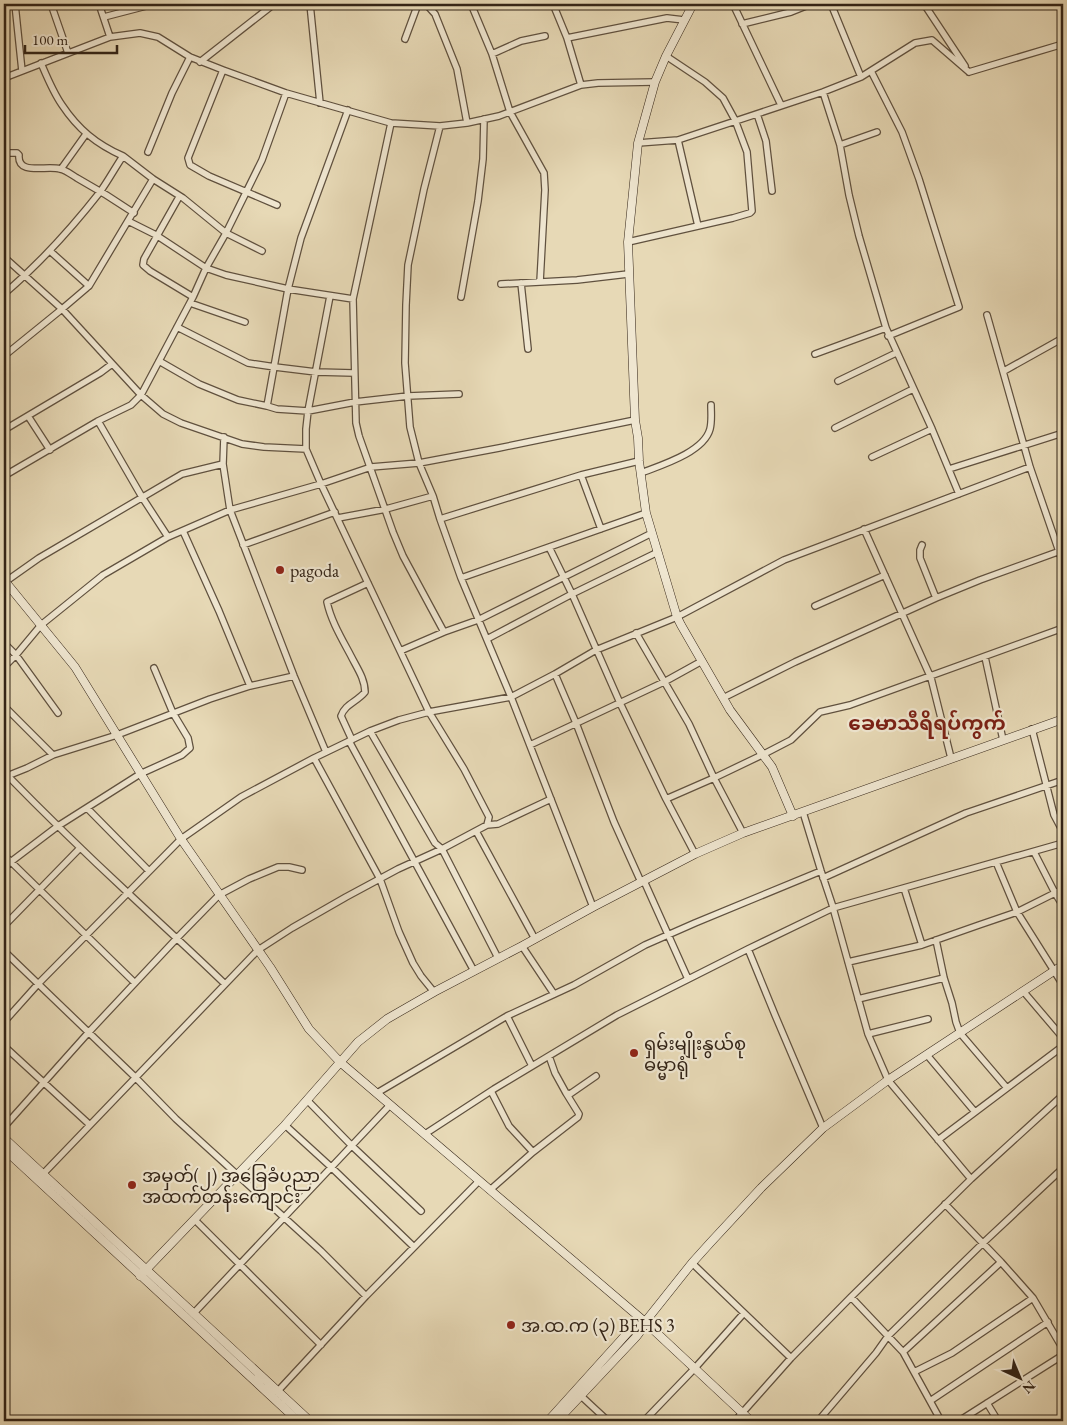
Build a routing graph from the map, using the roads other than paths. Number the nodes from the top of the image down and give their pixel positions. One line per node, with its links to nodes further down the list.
1 (15, 4): 32 (street)
2 (51, 4): 25 (street)
3 (99, 4): 17 (street)
4 (154, 4): 16 (street)
5 (274, 4): 29 (street)
6 (310, 4): 41 (street)
7 (418, 4): 23 (street)
8 (426, 4): 49 (street)
9 (472, 4): 26 (street)
10 (553, 4): 22 (street)
11 (693, 4): 18 (street)
12 (733, 4): 19 (street)
13 (811, 4): 19 (street)
14 (831, 4): 35 (street)
15 (924, 4): 34 (street)
16 (147, 5): 17 (street)
17 (104, 17): 21 (street)
18 (684, 20): 22 (street); 27 (street)
19 (742, 24): 42 (street)
20 (545, 36): 26 (street)
21 (110, 37): 25 (street); 28 (street)
22 (567, 38): 38 (street)
23 (405, 39)
24 (1063, 44): 34 (street)
25 (68, 53): 30 (street)
26 (492, 54): 44 (street)
27 (666, 56): 37 (street); 47 (street)
28 (190, 57): 29 (street); 56 (street)
29 (200, 62): 31 (street)
30 (41, 63): 32 (street); 52 (street)
31 (223, 70): 40 (street); 63 (street)
32 (22, 71): 36 (street)
33 (871, 71): 34 (street); 35 (street); 93 (street)
34 (969, 72)
35 (861, 77): 39 (street)
36 (4, 78)
37 (655, 82): 38 (street); 54 (street)
38 (581, 85): 44 (street)
39 (823, 92): 42 (street); 55 (street)
40 (286, 93): 41 (street); 63 (street)
41 (320, 103): 43 (street)
42 (782, 105): 45 (street)
43 (348, 110): 48 (street); 82 (street)
44 (510, 112): 46 (street); 78 (street)
45 (757, 114): 47 (street); 62 (street)
46 (484, 119): 49 (street); 85 (street)
47 (735, 120): 53 (street); 68 (street)
48 (392, 123): 50 (street); 86 (street)
49 (466, 123): 50 (street)
50 (440, 126): 109 (street)
51 (877, 132): 55 (street)
52 (86, 134): 58 (street); 59 (street)
53 (678, 140): 54 (street); 68 (street)
54 (638, 143): 71 (street)
55 (840, 145): 92 (street)
56 (148, 152)
57 (4, 153): 59 (street)
58 (123, 156): 60 (street); 61 (street)
59 (61, 169): 61 (street)
60 (153, 179): 64 (street); 66 (street)
61 (101, 191): 66 (street); 72 (street)
62 (772, 191)
63 (246, 192): 65 (street); 69 (street)
64 (179, 197): 69 (street); 70 (street)
65 (277, 205)
66 (134, 213): 67 (street)
67 (128, 221): 70 (street); 81 (street)
68 (698, 226): 71 (street)
69 (226, 234): 73 (street); 75 (street)
70 (156, 235): 75 (street); 87 (street)
71 (628, 242): 76 (street)
72 (50, 251): 77 (street); 81 (street)
73 (262, 251)
74 (4, 257): 77 (street)
75 (206, 268): 82 (street); 87 (street)
76 (628, 274): 78 (street); 115 (street)
77 (25, 276): 83 (street); 88 (street)
78 (540, 282): 79 (street)
79 (521, 283): 80 (street); 95 (street)
80 (501, 284)
81 (88, 286): 88 (street)
82 (288, 289): 84 (street); 101 (street)
83 (4, 294)
84 (330, 296): 86 (street); 103 (street)
85 (461, 297)
86 (353, 299): 104 (street)
87 (192, 300): 90 (street); 91 (street)
88 (62, 309): 98 (street); 100 (street)
89 (987, 315): 102 (street)
90 (245, 322)
91 (177, 327): 99 (street); 101 (street)
92 (886, 328): 93 (street); 97 (street)
93 (888, 336): 96 (street)
94 (1063, 338): 102 (street)
95 (528, 348)
96 (896, 353): 105 (street); 106 (street)
97 (815, 354)
98 (4, 356)
99 (159, 361): 108 (street); 112 (street)
100 (112, 364): 108 (street); 114 (street)
101 (274, 367): 103 (street); 112 (street)
102 (1004, 371): 122 (street)
103 (316, 372): 104 (street); 113 (street)
104 (354, 373): 110 (street)
105 (838, 382)
106 (913, 389): 117 (street); 118 (street)
107 (459, 394): 109 (street)
108 (141, 395): 116 (street); 121 (street)
109 (408, 396): 110 (street); 128 (street)
110 (355, 402): 113 (street); 129 (street)
111 (712, 405): 132 (street)
112 (267, 406): 113 (street)
113 (308, 411): 123 (street)
114 (28, 416): 119 (street); 124 (street)
115 (635, 420): 126 (street); 128 (street)
116 (98, 421): 124 (street); 138 (street)
117 (835, 428)
118 (932, 429): 125 (street); 131 (street)
119 (4, 430)
120 (1063, 433): 122 (street)
121 (224, 437): 123 (street); 127 (street)
122 (1025, 446): 130 (street); 131 (street)
123 (306, 449): 135 (street)
124 (50, 450): 134 (street)
125 (872, 458)
126 (639, 461): 132 (street); 133 (street)
127 (223, 464): 138 (street); 140 (street)
128 (419, 464): 129 (street); 137 (street)
129 (371, 467): 135 (street); 139 (street)
130 (1030, 467): 136 (street); 153 (street)
131 (949, 469): 136 (street)
132 (642, 473): 142 (street)
133 (581, 475): 144 (street); 145 (street)
134 (4, 476)
135 (321, 484): 140 (street); 141 (street)
136 (959, 494): 146 (street)
137 (433, 496): 139 (street); 144 (street)
138 (142, 497): 149 (street); 159 (street)
139 (386, 509): 143 (street); 169 (street)
140 (230, 510): 147 (street); 150 (street)
141 (335, 512): 143 (street); 150 (street)
142 (646, 513): 145 (street); 148 (street)
143 (338, 518): 160 (street)
144 (440, 519): 158 (street)
145 (601, 529): 152 (street)
146 (864, 529): 156 (street); 165 (street)
147 (183, 531): 149 (street); 184 (street)
148 (652, 533): 154 (street); 157 (street)
149 (168, 537): 167 (street)
150 (243, 544): 182 (street)
151 (922, 545): 162 (street)
152 (549, 547): 157 (street); 158 (street)
153 (1061, 551): 155 (street); 162 (street)
154 (658, 552): 161 (street); 165 (street)
155 (1063, 563)
156 (885, 575): 163 (street); 164 (street)
157 (564, 577): 161 (street); 166 (street)
158 (461, 578): 166 (street)
159 (5, 581): 167 (street)
160 (368, 583): 174 (street); 198 (street)
161 (572, 594): 171 (street); 173 (street)
162 (936, 598): 164 (street)
163 (815, 606)
164 (903, 615): 181 (street); 186 (street)
165 (677, 616): 170 (street); 177 (street)
166 (478, 620): 169 (street); 171 (street)
167 (41, 624): 175 (street); 196 (street)
168 (1063, 628): 176 (street)
169 (444, 632): 174 (street)
170 (636, 633): 173 (street); 183 (street)
171 (487, 639): 185 (street)
172 (4, 643): 175 (street)
173 (596, 650): 180 (street); 187 (street)
174 (400, 651): 189 (street)
175 (16, 655): 178 (street); 190 (street)
176 (985, 657): 181 (street); 197 (street)
177 (702, 661): 183 (street); 186 (street)
178 (4, 667)
179 (154, 668): 191 (street)
180 (555, 674): 185 (street); 193 (street)
181 (930, 675): 201 (street); 204 (street)
182 (294, 676): 184 (street); 200 (street)
183 (664, 682): 187 (street); 207 (street)
184 (250, 686): 191 (street)
185 (511, 697): 189 (street); 199 (street)
186 (723, 698): 201 (street)
187 (620, 703): 193 (street); 211 (street)
188 (4, 706): 202 (street)
189 (429, 712): 195 (street); 215 (street)
190 (58, 713)
191 (173, 713): 196 (street); 206 (street)
192 (1063, 719): 194 (street)
193 (576, 723): 199 (street); 236 (street)
194 (1032, 730): 197 (street); 209 (street)
195 (370, 731): 198 (street); 223 (street)
196 (117, 735): 202 (street); 206 (street)
197 (1003, 740): 204 (street)
198 (350, 741): 200 (street); 228 (street)
199 (530, 745): 210 (street)
200 (326, 752): 203 (street)
201 (764, 754): 207 (street); 214 (street)
202 (53, 755): 205 (street)
203 (314, 758): 220 (street); 235 (street)
204 (951, 758): 213 (street)
205 (6, 774): 216 (street)
206 (140, 774): 212 (street); 220 (street)
207 (714, 778): 211 (street); 219 (street)
208 (1063, 780): 209 (street)
209 (1046, 786): 218 (street); 234 (street)
210 (551, 799): 215 (street); 244 (street)
211 (666, 799): 225 (street)
212 (87, 808): 216 (street); 232 (street)
213 (803, 812): 214 (street); 233 (street)
214 (793, 816): 219 (street)
215 (487, 825): 217 (street)
216 (58, 826): 222 (street); 227 (street)
217 (476, 831): 223 (street); 251 (street)
218 (1063, 832)
219 (742, 833): 225 (street)
220 (180, 839): 232 (street); 242 (street)
221 (1063, 844): 224 (street)
222 (80, 848): 239 (street); 240 (street)
223 (442, 849): 228 (street); 258 (street)
224 (1034, 852): 229 (street); 241 (street)
225 (695, 854): 236 (street)
226 (4, 855): 227 (street)
227 (11, 862): 230 (street); 239 (street)
228 (415, 862): 235 (street); 261 (street)
229 (996, 862): 237 (street); 246 (street)
230 (4, 867)
231 (302, 870): 242 (street)
232 (149, 871): 240 (street)
233 (820, 871): 234 (street); 249 (street)
234 (823, 878): 245 (street)
235 (380, 879): 256 (street); 270 (street)
236 (643, 881): 244 (street); 249 (street)
237 (904, 888): 245 (street); 253 (street)
238 (1063, 888): 241 (street)
239 (39, 890): 247 (street); 248 (street)
240 (128, 893): 248 (street); 250 (street)
241 (1054, 893): 243 (street); 246 (street)
242 (219, 895): 250 (street); 256 (street)
243 (1063, 906)
244 (593, 907): 251 (street)
245 (833, 908): 255 (street); 259 (street)
246 (1017, 912): 252 (street); 262 (street)
247 (4, 926)
248 (87, 935): 265 (street); 266 (street)
249 (668, 935): 264 (street); 271 (street)
250 (178, 937): 265 (street); 267 (street)
251 (535, 939): 254 (street)
252 (936, 940): 253 (street); 263 (street)
253 (922, 945): 259 (street)
254 (522, 946): 258 (street); 271 (street)
255 (748, 949): 264 (street); 303 (street)
256 (258, 950): 267 (street); 284 (street)
257 (4, 951): 266 (street)
258 (498, 958): 261 (street)
259 (848, 962): 272 (street)
260 (1063, 965): 262 (street)
261 (474, 971): 270 (street)
262 (1054, 971): 268 (street); 269 (street)
263 (944, 978): 272 (street); 277 (street)
264 (688, 979): 283 (street)
265 (135, 983): 276 (street)
266 (38, 984): 275 (street); 276 (street)
267 (225, 984): 287 (street)
268 (1063, 985)
269 (1023, 990): 277 (street); 279 (street)
270 (434, 992): 284 (street)
271 (554, 994): 273 (street)
272 (858, 999): 278 (street)
273 (507, 1016): 285 (street); 292 (street)
274 (928, 1019): 278 (street)
275 (4, 1022)
276 (88, 1033): 287 (street); 289 (street)
277 (960, 1033): 282 (street); 290 (street)
278 (868, 1034): 288 (street)
279 (1063, 1038)
280 (4, 1046): 289 (street)
281 (1063, 1046): 290 (street)
282 (927, 1055): 288 (street); 299 (street)
283 (549, 1056): 285 (street); 293 (street)
284 (340, 1062): 292 (street); 295 (street)
285 (532, 1066): 291 (street)
286 (596, 1076): 293 (street)
287 (135, 1077): 300 (street); 313 (street)
288 (888, 1080): 303 (street); 306 (street)
289 (44, 1082): 300 (street); 302 (street)
290 (1007, 1088): 299 (street)
291 (491, 1091): 304 (street); 309 (street)
292 (377, 1093): 297 (street)
293 (566, 1093): 309 (street)
294 (1063, 1094): 296 (street)
295 (307, 1100): 301 (street); 307 (street)
296 (1058, 1100): 298 (street); 314 (street)
297 (390, 1105): 304 (street); 307 (street)
298 (1063, 1105)
299 (976, 1112): 306 (street)
300 (90, 1125): 312 (street)
301 (285, 1125): 310 (street); 313 (street)
302 (4, 1127)
303 (823, 1128): 325 (street)
304 (425, 1134): 315 (street)
305 (4, 1138): 312 (street)
306 (938, 1140): 314 (street)
307 (352, 1146): 310 (street); 318 (street)
308 (4, 1149): 326 (street)
309 (533, 1152): 316 (street)
310 (331, 1167): 319 (street); 322 (street)
311 (1063, 1168): 321 (street)
312 (42, 1175): 326 (street)
313 (238, 1176): 319 (street); 320 (street)
314 (970, 1179): 317 (street)
315 (479, 1180): 316 (street); 322 (street)
316 (490, 1190): 332 (street)
317 (945, 1204): 321 (street); 328 (street)
318 (422, 1211)
319 (284, 1218): 324 (street); 327 (street)
320 (195, 1220): 324 (street); 326 (street)
321 (983, 1243): 323 (street); 334 (street)
322 (414, 1247): 327 (street)
323 (1001, 1262): 329 (street); 337 (street)
324 (240, 1263): 331 (street); 335 (street)
325 (692, 1264): 330 (street); 332 (street)
326 (143, 1273): 331 (street); 347 (street)
327 (366, 1296): 335 (street)
328 (851, 1297): 334 (street); 339 (street)
329 (1033, 1298): 333 (street); 341 (street)
330 (744, 1313): 339 (street); 340 (street)
331 (193, 1314): 342 (street)
332 (645, 1322): 340 (street); 343 (street); 349 (street)
333 (1048, 1322): 336 (street); 344 (street)
334 (888, 1336): 337 (street); 355 (street)
335 (320, 1345): 342 (street)
336 (1063, 1349)
337 (903, 1352): 341 (street)
338 (1063, 1355): 345 (street)
339 (791, 1358): 346 (street)
340 (695, 1368): 346 (street); 352 (street)
341 (914, 1372): 344 (street)
342 (277, 1392): 348 (street)
343 (580, 1395): 350 (street); 351 (street)
344 (930, 1401): 356 (street)
345 (987, 1403): 357 (street); 358 (street)
346 (742, 1413): 353 (street); 354 (street)
347 (298, 1421)
348 (310, 1421)
349 (548, 1421)
350 (557, 1421)
351 (608, 1421)
352 (644, 1421)
353 (735, 1421)
354 (751, 1421)
355 (818, 1421)
356 (941, 1421)
357 (958, 1421)
358 (998, 1421)

